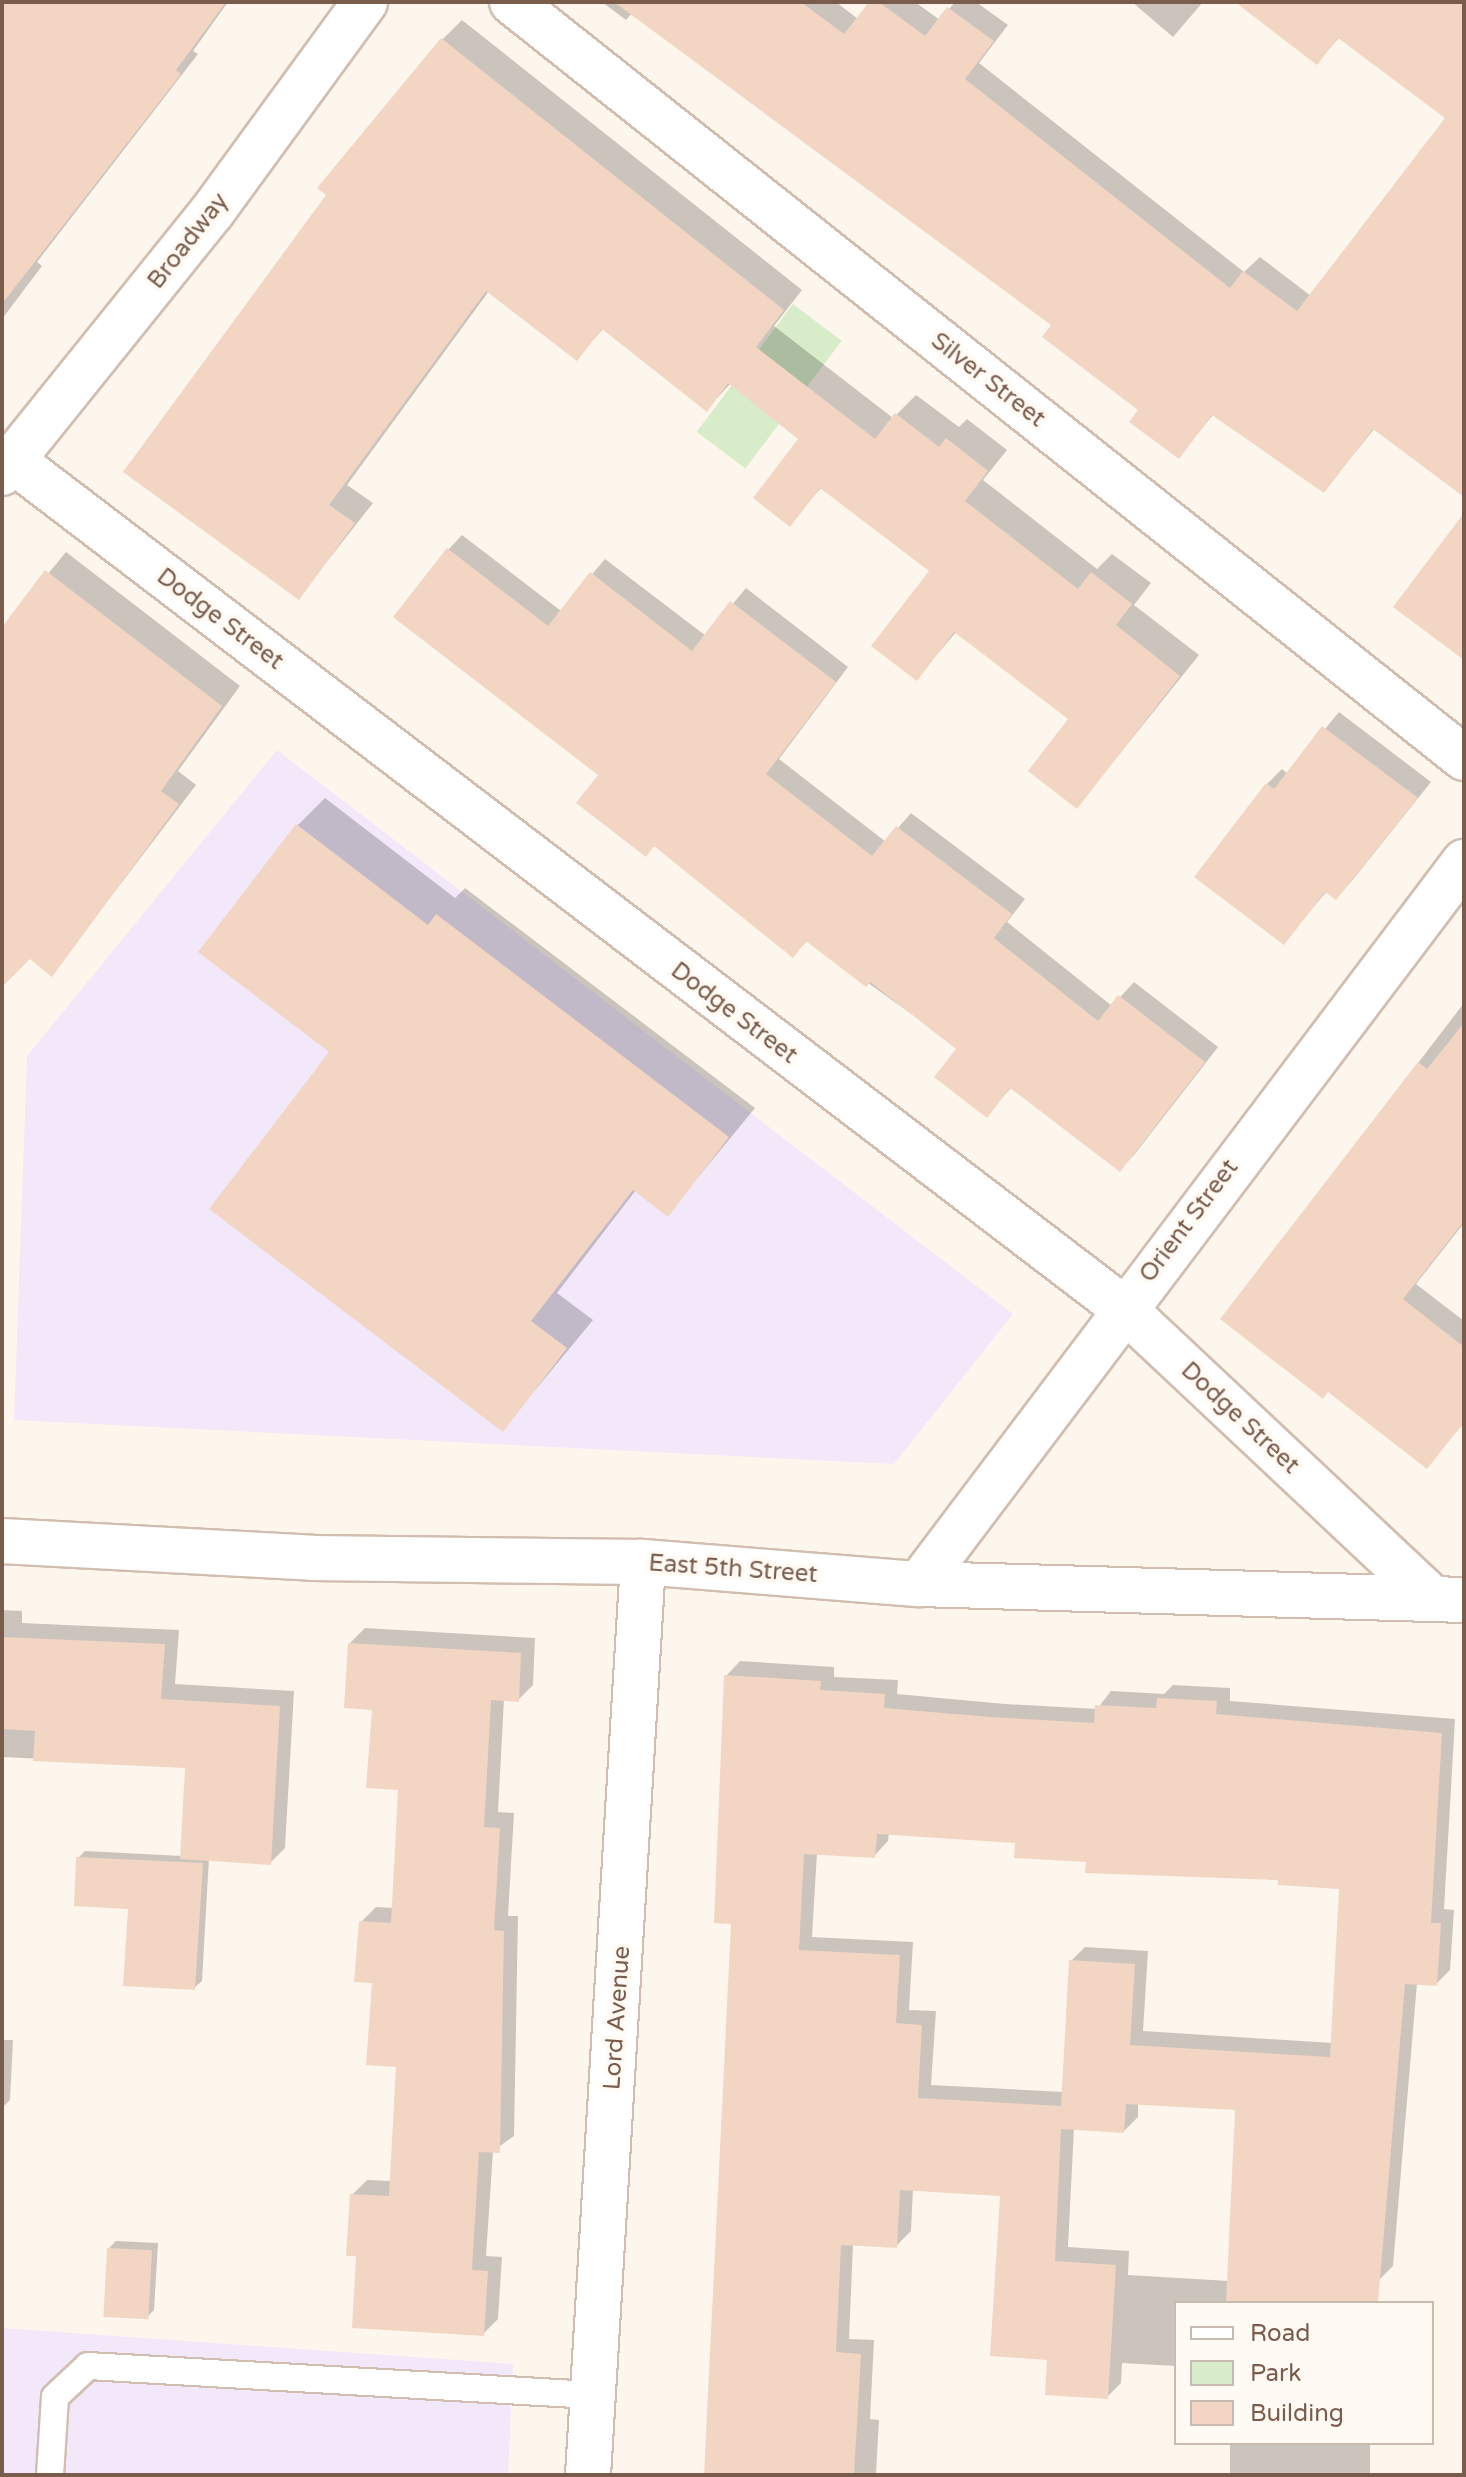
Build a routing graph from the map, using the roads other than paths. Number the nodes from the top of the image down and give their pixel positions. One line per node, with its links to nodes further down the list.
1 (365, 2): 3 (street, Broadway)
2 (512, 2): 4 (street, Silver Street)
3 (5, 463): 6 (street, Dodge Street)
4 (1464, 758)
5 (1464, 862): 6 (street, Orient Street)
6 (1123, 1308): 9 (street, Orient Street); 10 (street, Dodge Street)
7 (2, 1541): 8 (street, East 5th Street)
8 (643, 1562): 9 (street, East 5th Street); 11 (street, Lord Avenue)
9 (919, 1584): 10 (street, East 5th Street)
10 (1448, 1598)
11 (592, 2395): 12 (lane); 13 (street, Lord Avenue)
12 (50, 2475)
13 (588, 2475)

